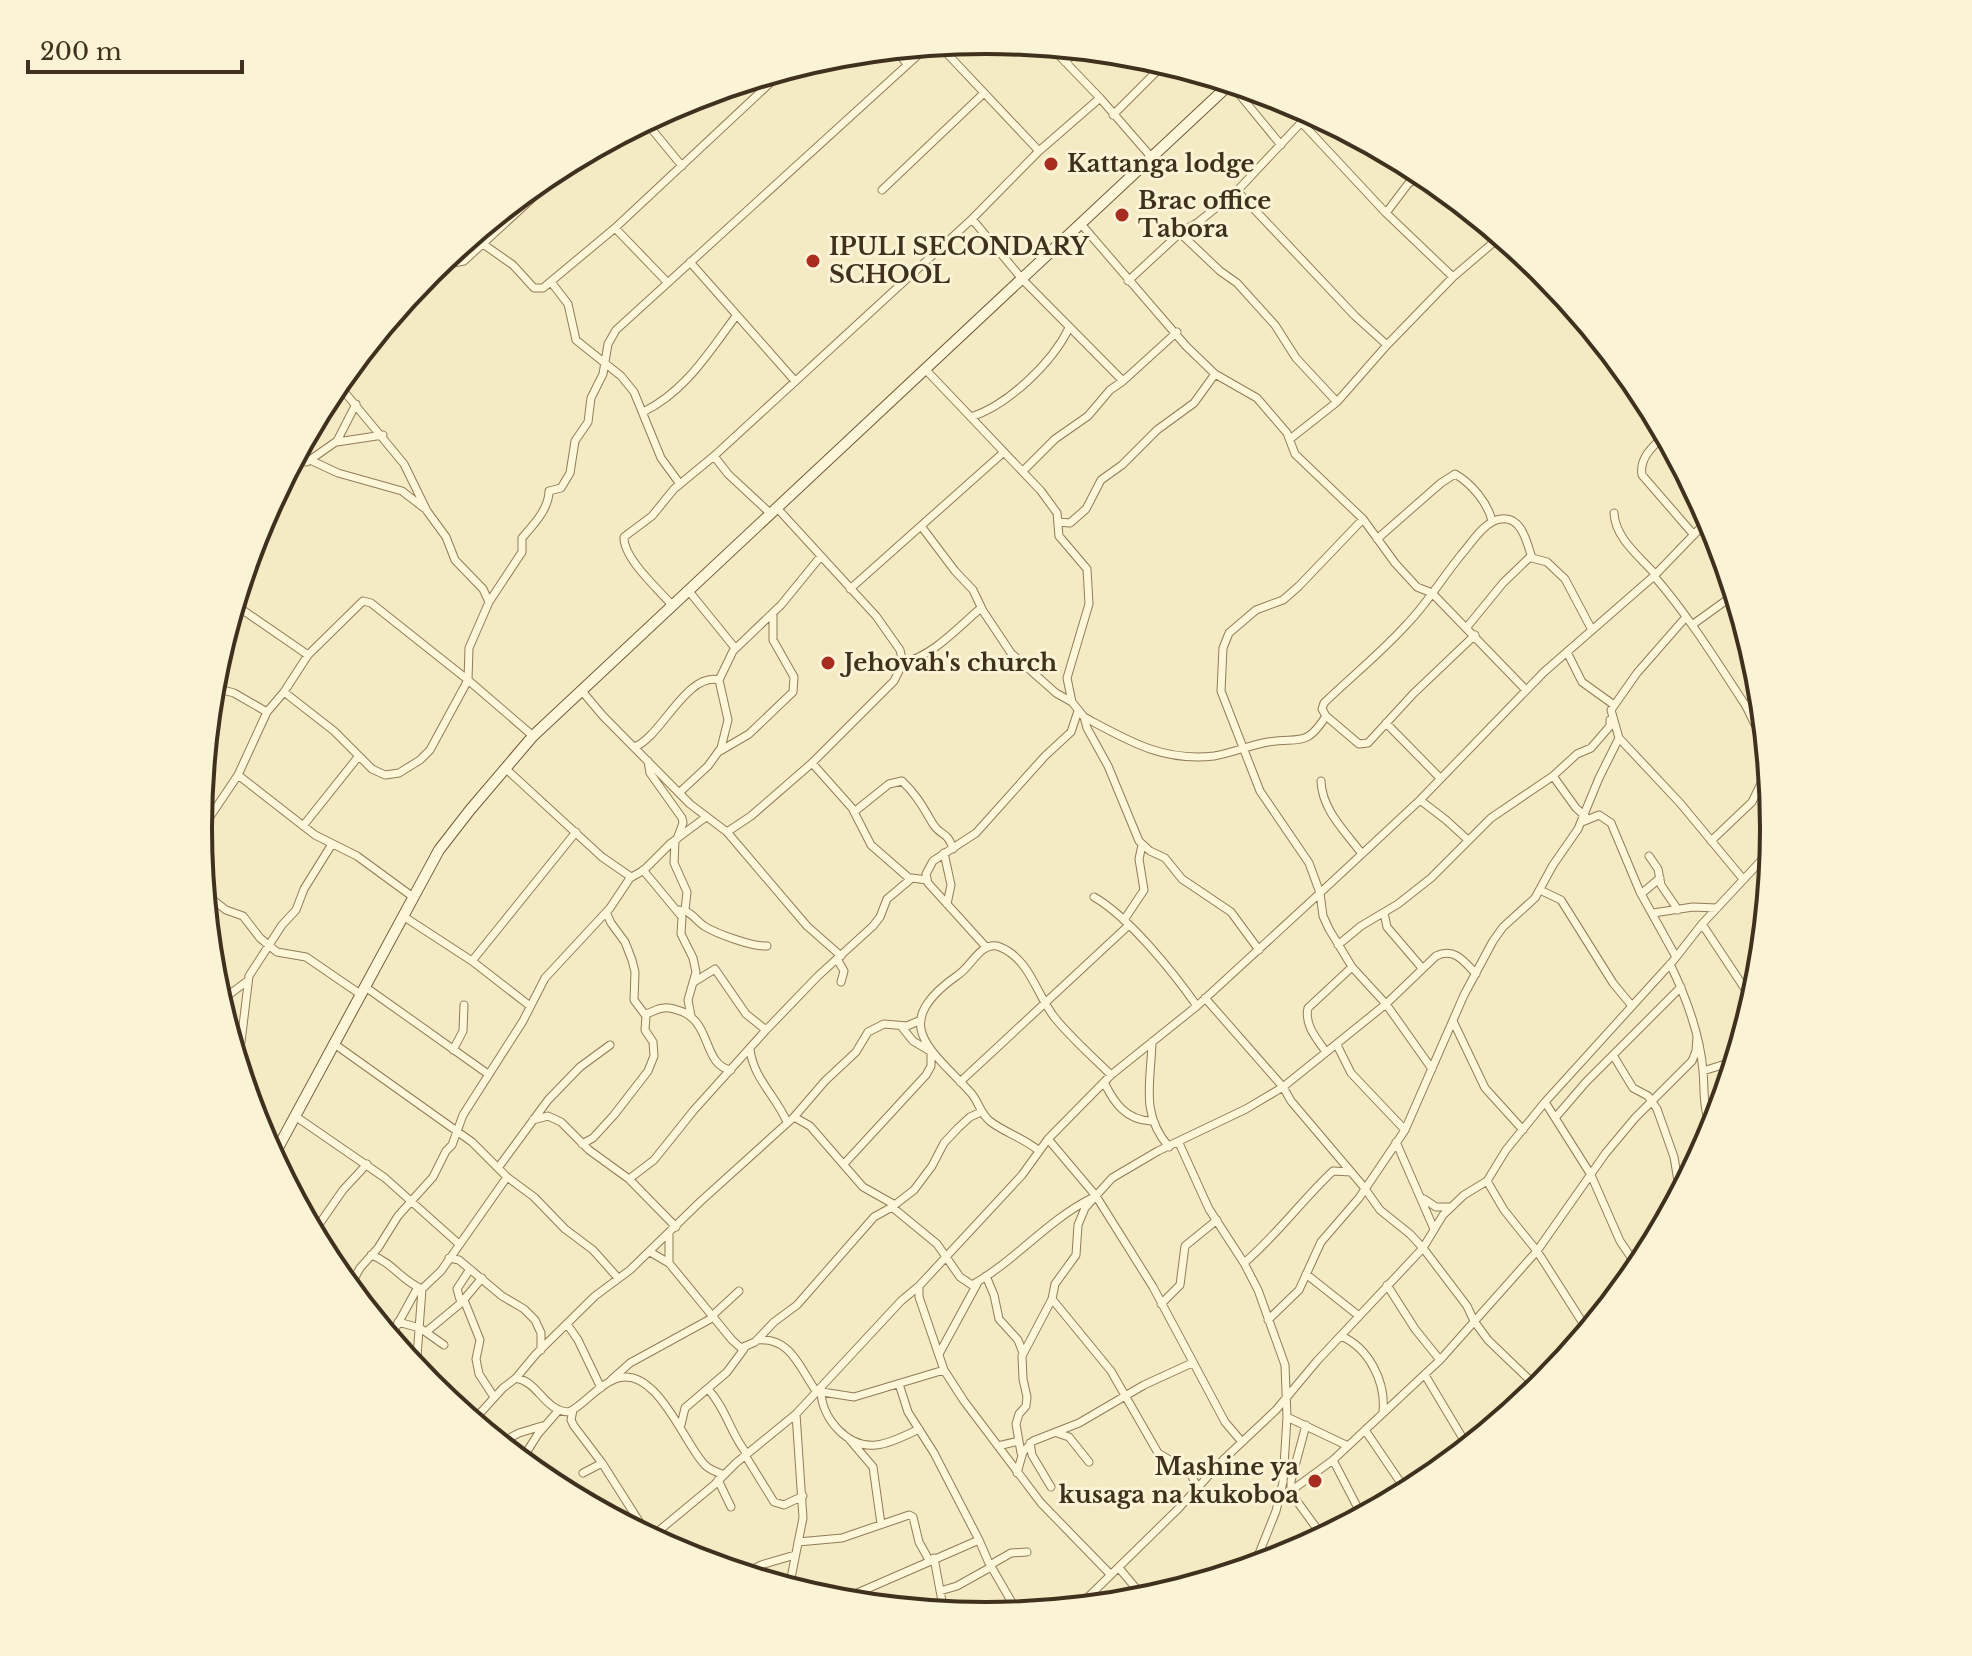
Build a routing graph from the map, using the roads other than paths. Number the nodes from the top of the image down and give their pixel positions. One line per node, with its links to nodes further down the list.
1 (949, 55): 11 (street)
2 (914, 58): 7 (street)
3 (1062, 58): 6 (street)
4 (903, 59): 7 (street)
5 (1068, 59): 6 (street)
6 (1065, 62): 12 (street)
7 (907, 64): 33 (street)
8 (1155, 73): 14 (street)
9 (767, 86): 20 (street)
10 (1222, 91): 19 (street)
11 (984, 93): 18 (street); 22 (street)
12 (1100, 98): 14 (street); 18 (street)
13 (1242, 98): 17 (street)
14 (1113, 115): 19 (street)
15 (1302, 123): 17 (street); 25 (street)
16 (652, 130): 20 (street)
17 (1281, 145): 23 (street)
18 (1039, 151): 26 (street)
19 (1152, 158): 27 (street)
20 (682, 166): 28 (street)
21 (1412, 181): 25 (street)
22 (882, 190)
23 (1237, 191): 29 (street); 42 (street)
24 (517, 212): 31 (street)
25 (1386, 213): 34 (street)
26 (972, 219): 35 (street); 46 (street)
27 (1081, 224): 35 (street); 36 (street)
28 (615, 228): 37 (street); 38 (street)
29 (1180, 233): 36 (street); 49 (street)
30 (1493, 243): 34 (street)
31 (483, 244): 32 (street); 37 (street)
32 (459, 262)
33 (690, 262): 38 (street); 39 (street)
34 (1453, 277): 42 (street)
35 (1023, 280): 40 (street); 44 (street)
36 (1128, 281): 41 (street)
37 (551, 282): 43 (street)
38 (667, 282): 43 (street)
39 (736, 316): 46 (street); 51 (street)
40 (1069, 328): 47 (street); 52 (street)
41 (1177, 332): 45 (street); 47 (street)
42 (1387, 345): 49 (street)
43 (605, 362): 51 (street); 80 (street)
44 (926, 370): 52 (street); 64 (street)
45 (1215, 374): 54 (street); 68 (street)
46 (795, 381): 58 (street)
47 (1123, 381): 61 (street)
48 (346, 393): 50 (street)
49 (1337, 402): 54 (street)
50 (356, 404): 53 (street); 55 (street)
51 (643, 412): 62 (street)
52 (971, 417): 57 (street)
53 (383, 435): 55 (street); 63 (street)
54 (1290, 439): 66 (street)
55 (336, 442): 60 (street)
56 (1657, 443): 71 (street)
57 (1004, 452): 61 (street); 69 (street)
58 (714, 456): 62 (street); 64 (street)
59 (306, 460): 60 (street)
60 (310, 460): 63 (street)
61 (1024, 470): 68 (street)
62 (680, 484): 81 (street)
63 (426, 509): 80 (street)
64 (774, 511): 73 (street); 77 (street)
65 (1614, 513): 75 (street)
66 (1363, 519): 72 (street); 114 (street)
67 (1492, 521): 72 (street); 74 (street); 78 (street)
68 (1058, 522): 100 (street)
69 (921, 526): 76 (street); 82 (street)
70 (1700, 529): 71 (street)
71 (1694, 535): 75 (street)
72 (1377, 539): 78 (street)
73 (821, 556): 76 (street); 84 (street)
74 (1531, 556): 87 (street); 88 (street)
75 (1654, 575): 85 (street); 88 (street)
76 (850, 589): 93 (street)
77 (688, 590): 81 (street); 90 (street)
78 (1432, 593): 87 (street); 107 (street)
79 (1726, 601): 86 (street)
80 (489, 602): 94 (street)
81 (672, 605): 96 (street)
82 (981, 608): 93 (street); 100 (street)
83 (243, 610): 92 (street)
84 (773, 613): 90 (street); 115 (street)
85 (1686, 617): 86 (street); 102 (street)
86 (1692, 625): 103 (street)
87 (1467, 627): 89 (street)
88 (1592, 630): 91 (street)
89 (1475, 635): 97 (street); 110 (street)
90 (735, 648): 95 (street)
91 (1567, 652): 97 (street); 102 (street)
92 (308, 655): 94 (street); 99 (street)
93 (903, 663): 118 (street)
94 (468, 680): 111 (street); 116 (street)
95 (719, 680): 113 (street); 115 (street)
96 (581, 690): 111 (street); 113 (street)
97 (1526, 690): 122 (street)
98 (225, 691): 105 (street)
99 (284, 692): 105 (street); 116 (street)
100 (1072, 702): 104 (street)
101 (1749, 704): 103 (street)
102 (1614, 705): 106 (street)
103 (1747, 707): 109 (street)
104 (1078, 711): 108 (street); 139 (street)
105 (267, 712): 120 (street)
106 (1611, 715): 112 (street); 121 (street)
107 (1326, 716): 110 (street); 114 (street)
108 (1084, 717): 114 (street); 138 (street)
109 (1751, 717)
110 (1386, 723): 122 (street)
111 (533, 736): 119 (street)
112 (1619, 738): 130 (street); 136 (street)
113 (634, 747): 117 (street)
114 (1243, 749): 151 (street)
115 (720, 751): 125 (street)
116 (358, 757): 131 (street)
117 (648, 761): 125 (street); 134 (street)
118 (812, 763): 127 (street); 133 (street)
119 (505, 768): 132 (street); 153 (street)
120 (238, 775): 128 (street); 131 (street)
121 (1553, 776): 130 (street); 135 (street)
122 (1440, 778): 126 (street)
123 (1321, 781): 141 (street)
124 (1758, 789): 136 (street)
125 (680, 792): 129 (street)
126 (1420, 800): 135 (street); 141 (street)
127 (854, 812): 139 (street); 147 (street)
128 (213, 813)
129 (706, 817): 133 (street); 134 (street)
130 (1583, 819): 150 (street); 152 (street)
131 (303, 826): 137 (street)
132 (576, 832): 145 (street); 172 (street)
133 (727, 832): 171 (street)
134 (675, 840): 144 (street); 158 (street)
135 (1468, 840): 161 (street)
136 (1711, 841): 148 (street)
137 (332, 844): 153 (street); 166 (street)
138 (1142, 845): 164 (street); 170 (street)
139 (953, 849): 140 (street)
140 (944, 853): 149 (street); 156 (street)
141 (1362, 854): 151 (street)
142 (1649, 856): 146 (street)
143 (1759, 863): 148 (street)
144 (643, 870): 145 (street); 158 (street)
145 (631, 877): 160 (street)
146 (1660, 878): 152 (street); 159 (street)
147 (910, 879): 149 (street); 171 (street)
148 (1743, 879): 157 (street)
149 (927, 880): 156 (street)
150 (1540, 890): 176 (street); 190 (street)
151 (1320, 893): 167 (street); 170 (street)
152 (1641, 894): 162 (street)
153 (413, 897): 163 (street)
154 (1094, 897): 164 (street)
155 (216, 903): 166 (street)
156 (947, 904): 169 (street)
157 (1717, 908): 159 (street); 165 (street)
158 (681, 910): 168 (street); 178 (street)
159 (1678, 910): 162 (street)
160 (606, 912): 188 (street); 191 (street)
161 (1384, 913): 167 (street); 175 (street)
162 (1653, 913): 173 (street)
163 (403, 916): 172 (street); 182 (street)
164 (1127, 922): 185 (street); 189 (street)
165 (1702, 924): 173 (street); 180 (street)
166 (269, 945): 177 (street); 182 (street)
167 (1338, 945): 174 (street)
168 (767, 946)
169 (986, 947): 185 (street); 193 (street)
170 (1259, 950): 184 (street)
171 (839, 958): 179 (street); 196 (street)
172 (472, 961): 188 (street)
173 (1673, 961): 181 (street); 190 (street)
174 (1352, 967): 186 (street); 206 (street)
175 (1422, 968): 176 (street); 186 (street)
176 (1476, 974): 194 (street)
177 (247, 981): 183 (street); 198 (street)
178 (694, 982): 192 (street); 196 (street)
179 (841, 982)
180 (1743, 986)
181 (1681, 987): 197 (street); 207 (street)
182 (362, 990): 200 (street); 204 (street)
183 (230, 994)
184 (1205, 998): 189 (street); 216 (street)
185 (1046, 1001): 213 (street); 214 (street)
186 (1386, 1004): 202 (street); 209 (street)
187 (464, 1005): 204 (street)
188 (530, 1006): 212 (street)
189 (1197, 1006): 199 (street)
190 (1632, 1006): 218 (street)
191 (645, 1014): 192 (street); 233 (street)
192 (691, 1016): 210 (street)
193 (921, 1020): 195 (street); 205 (street)
194 (1453, 1021): 209 (street); 228 (street)
195 (901, 1026): 205 (street); 224 (street)
196 (766, 1030): 203 (street)
197 (1697, 1037): 211 (street); 217 (street)
198 (241, 1039)
199 (1152, 1042): 213 (street); 225 (street)
200 (333, 1043): 221 (street); 226 (street)
201 (610, 1045): 223 (street)
202 (1337, 1045): 206 (street); 227 (street)
203 (750, 1049): 210 (street); 224 (street)
204 (453, 1050): 212 (street)
205 (931, 1052): 214 (street); 237 (street)
206 (1326, 1052): 216 (street)
207 (1613, 1055): 217 (street); 222 (street)
208 (1723, 1065): 211 (street)
209 (1432, 1069): 227 (street)
210 (731, 1070): 243 (street)
211 (1703, 1071): 220 (street)
212 (488, 1074): 226 (street)
213 (1111, 1075): 215 (street)
214 (960, 1082): 219 (street)
215 (1104, 1082): 225 (street); 229 (street)
216 (1283, 1087): 231 (street); 239 (street)
217 (1652, 1100): 240 (street); 241 (street)
218 (1545, 1102): 222 (street); 228 (street)
219 (981, 1112): 235 (street); 249 (street)
220 (1705, 1112)
221 (295, 1116): 232 (street); 236 (street)
222 (1555, 1118): 240 (street)
223 (533, 1120): 233 (street); 238 (street)
224 (791, 1120): 237 (street); 253 (street)
225 (1151, 1121): 234 (street)
226 (456, 1130): 238 (street); 248 (street)
227 (1405, 1130): 230 (street)
228 (1523, 1130): 244 (street)
229 (1048, 1139): 235 (street); 246 (street)
230 (1396, 1142): 245 (street); 247 (street)
231 (1179, 1143): 234 (street); 251 (street)
232 (280, 1144)
233 (582, 1144): 243 (street)
234 (1169, 1147): 246 (street)
235 (1038, 1150): 260 (street)
236 (367, 1164): 248 (street); 252 (street)
237 (844, 1164): 249 (street)
238 (498, 1168): 242 (street)
239 (1351, 1172): 245 (street); 266 (street)
240 (1591, 1175): 258 (street); 262 (street)
241 (1677, 1176)
242 (507, 1177): 256 (street); 272 (street)
243 (629, 1179): 253 (street)
244 (1487, 1181): 250 (street); 258 (street)
245 (1365, 1188): 257 (street); 268 (street)
246 (1096, 1196): 270 (street); 278 (street); 280 (street)
247 (1422, 1198): 250 (street); 254 (street)
248 (412, 1200): 256 (street); 261 (street)
249 (894, 1206): 260 (street); 293 (street)
250 (1451, 1207): 254 (street)
251 (1217, 1220): 266 (street); 280 (street)
252 (320, 1222)
253 (676, 1227): 255 (street)
254 (1434, 1229): 257 (street)
255 (669, 1233): 259 (street); 265 (street)
256 (458, 1245): 263 (street); 264 (street)
257 (1423, 1248): 274 (street); 284 (street)
258 (1537, 1251): 284 (street); 285 (street)
259 (650, 1252): 265 (street); 272 (street)
260 (946, 1254): 273 (street); 275 (street)
261 (371, 1255): 269 (street); 276 (street)
262 (1631, 1257)
263 (449, 1258): 264 (street); 276 (street)
264 (459, 1260): 267 (street)
265 (669, 1263): 281 (street)
266 (1244, 1263): 283 (street)
267 (470, 1269): 271 (street); 279 (street)
268 (1306, 1274): 282 (street); 283 (street)
269 (355, 1276)
270 (986, 1276): 273 (street); 297 (street)
271 (482, 1278): 279 (street); 290 (street)
272 (618, 1278): 287 (street)
273 (978, 1282): 299 (street)
274 (1387, 1285): 282 (street); 300 (street)
275 (919, 1286): 299 (street); 309 (street)
276 (420, 1288): 286 (street); 289 (street)
277 (739, 1291): 281 (street)
278 (1052, 1299): 297 (street); 310 (street)
279 (463, 1301): 289 (street); 311 (street)
280 (1161, 1304): 301 (street)
281 (714, 1316): 295 (street); 307 (street)
282 (1359, 1316): 292 (street)
283 (1268, 1320): 312 (street)
284 (1474, 1321): 300 (street); 305 (street)
285 (1582, 1321)
286 (398, 1322): 288 (street); 289 (street)
287 (567, 1324): 291 (street); 307 (street)
288 (395, 1327)
289 (423, 1330): 294 (street); 298 (street)
290 (540, 1331): 291 (street); 296 (street)
291 (558, 1333): 296 (street)
292 (1341, 1336): 312 (street); 315 (street)
293 (757, 1340): 295 (street); 309 (street)
294 (444, 1345)
295 (744, 1349): 308 (street)
296 (541, 1350): 304 (street)
297 (1023, 1353): 328 (street)
298 (419, 1354)
299 (939, 1354): 302 (street)
300 (1440, 1360): 303 (street)
301 (1192, 1363): 310 (street); 329 (street)
302 (944, 1370): 306 (street); 331 (street)
303 (1425, 1375): 315 (street); 326 (street)
304 (516, 1378): 311 (street); 314 (street)
305 (1529, 1379)
306 (899, 1384): 309 (street); 322 (street)
307 (604, 1386): 313 (street); 321 (street)
308 (708, 1389): 321 (street); 334 (street)
309 (818, 1391): 317 (street); 327 (street)
310 (1125, 1396): 324 (street); 344 (street)
311 (494, 1397): 316 (street)
312 (1286, 1399): 318 (street); 329 (street)
313 (573, 1410): 314 (street); 338 (street)
314 (558, 1411): 320 (street)
315 (1383, 1412): 323 (street)
316 (480, 1413)
317 (796, 1414): 334 (street); 346 (street)
318 (1287, 1417): 319 (street); 347 (street)
319 (1306, 1425): 332 (street); 345 (street)
320 (544, 1426): 325 (street); 333 (street)
321 (681, 1427): 341 (street)
322 (919, 1429): 327 (street); 354 (street)
323 (1365, 1430): 332 (street); 342 (street)
324 (1053, 1432): 330 (street); 337 (street)
325 (510, 1438)
326 (1462, 1438)
327 (849, 1439): 351 (street)
328 (1019, 1441): 331 (street); 335 (street)
329 (1242, 1442): 344 (street)
330 (1030, 1443): 335 (street); 343 (street)
331 (998, 1446): 340 (street)
332 (1348, 1446): 336 (street)
333 (527, 1451)
334 (746, 1454): 341 (street); 346 (street)
335 (1022, 1455): 340 (street)
336 (1333, 1460): 345 (street); 348 (street)
337 (1089, 1462)
338 (602, 1463): 339 (street); 350 (street)
339 (583, 1473)
340 (1017, 1473): 363 (street)
341 (720, 1477): 349 (street); 353 (street)
342 (1400, 1482)
343 (1051, 1487)
344 (1198, 1489): 362 (street)
345 (1291, 1493): 347 (street); 352 (street)
346 (803, 1496): 355 (street)
347 (1280, 1499): 357 (street)
348 (1357, 1506)
349 (731, 1507)
350 (637, 1518)
351 (881, 1524): 355 (street); 359 (street)
352 (1316, 1527)
353 (659, 1529)
354 (979, 1540): 359 (street); 360 (street)
355 (798, 1542): 358 (street)
356 (1027, 1552): 360 (street)
357 (1260, 1552)
358 (795, 1555): 361 (street); 364 (street)
359 (931, 1559): 366 (street); 367 (street)
360 (990, 1566): 366 (street); 370 (street)
361 (757, 1567)
362 (1119, 1568): 363 (street); 365 (street)
363 (1110, 1574): 368 (street)
364 (791, 1577)
365 (1135, 1587)
366 (940, 1591): 369 (street)
367 (865, 1592)
368 (1093, 1593)
369 (942, 1600)
370 (1011, 1601)

